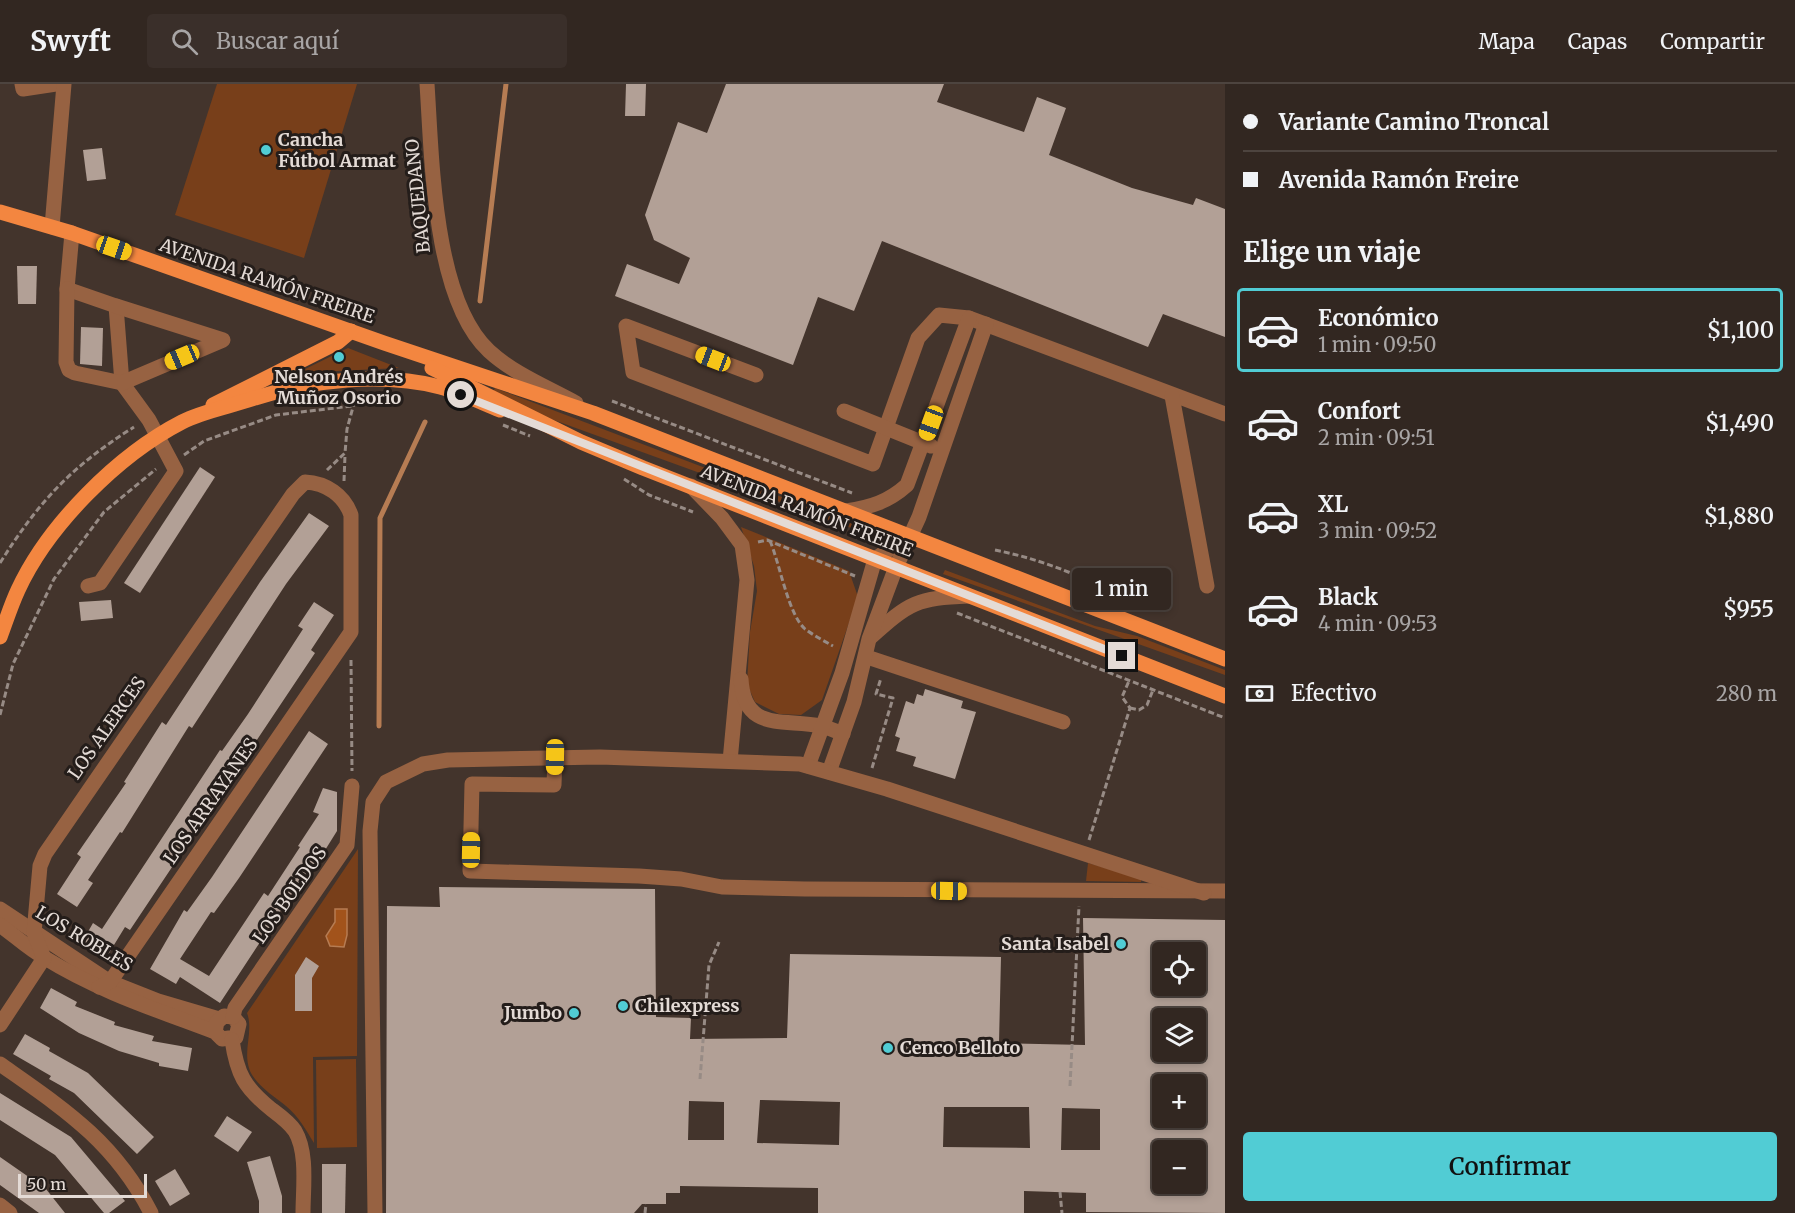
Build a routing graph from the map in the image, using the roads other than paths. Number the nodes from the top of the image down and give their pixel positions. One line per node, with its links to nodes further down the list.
1 (22, 84): 2 (street)
2 (56, 84)
3 (64, 84): 6 (street)
4 (427, 84): 20 (street, BAQUEDANO)
5 (0, 212): 6 (main road, AVENIDA RAMÓN FREIRE)
6 (52, 227): 7 (main road, AVENIDA RAMÓN FREIRE)
7 (72, 233): 8 (street); 12 (main road, AVENIDA RAMÓN FREIRE)
8 (67, 289): 9 (street); 15 (street)
9 (116, 306): 15 (street); 15 (street)
10 (969, 318): 11 (street); 17 (street); 23 (street)
11 (986, 324): 16 (street); 18 (street)
12 (351, 331): 13 (main road, AVENIDA RAMÓN FREIRE); 22 (main road)
13 (384, 343): 20 (main road, AVENIDA RAMÓN FREIRE); 25 (main road, AVENIDA RAMÓN FREIRE)
14 (756, 375): 23 (street)
15 (122, 383): 24 (street)
16 (1172, 396): 21 (street); 34 (street)
17 (939, 403): 18 (street); 26 (street)
18 (956, 409): 27 (street)
19 (844, 411): 23 (street)
20 (593, 413): 29 (main road, AVENIDA RAMÓN FREIRE)
21 (1225, 414)
22 (184, 421): 24 (main road); 25 (main road)
23 (886, 428): 26 (street)
24 (157, 436): 33 (street); 37 (main road)
25 (581, 442): 28 (main road, AVENIDA RAMÓN FREIRE)
26 (923, 443): 27 (street); 29 (street)
27 (941, 450): 30 (street)
28 (691, 486): 31 (main road, AVENIDA RAMÓN FREIRE); 39 (street)
29 (846, 511): 30 (main road, AVENIDA RAMÓN FREIRE)
30 (909, 536): 31 (street); 32 (street); 41 (main road, AVENIDA RAMÓN FREIRE)
31 (875, 559): 32 (main road, AVENIDA RAMÓN FREIRE); 44 (street)
32 (896, 567): 35 (main road, AVENIDA RAMÓN FREIRE); 38 (street)
33 (88, 586)
34 (1207, 586)
35 (970, 596): 38 (street); 42 (main road, AVENIDA RAMÓN FREIRE)
36 (351, 632): 55 (street, LOS ALERCES); 57 (street, LOS ARRAYANES)
37 (0, 637)
38 (869, 639): 40 (street)
39 (740, 649): 44 (street); 47 (street)
40 (867, 657): 43 (street); 45 (street)
41 (1225, 659)
42 (1225, 696)
43 (1063, 722)
44 (822, 726): 45 (street); 48 (street)
45 (843, 734): 49 (street)
46 (555, 757): 47 (street); 52 (street); 66 (street)
47 (729, 761): 48 (street)
48 (808, 766): 49 (street)
49 (829, 772): 52 (street)
50 (352, 786): 58 (street, LOS BOLDOS)
51 (1225, 891): 52 (street)
52 (1204, 893)
53 (0, 909): 55 (street, LOS ROBLES)
54 (0, 925): 56 (street, LOS ROBLES)
55 (34, 933): 56 (street, LOS ALERCES); 57 (street, LOS ROBLES)
56 (44, 958): 57 (street, LOS ROBLES); 59 (street)
57 (104, 984): 58 (street, LOS ROBLES)
58 (223, 1023): 60 (street, LOS ROBLES); 60 (street)
59 (0, 1025)
60 (232, 1040): 65 (street)
61 (0, 1064): 64 (street)
62 (0, 1204): 63 (street)
63 (10, 1213)
64 (151, 1213)
65 (303, 1213)
66 (375, 1213)

